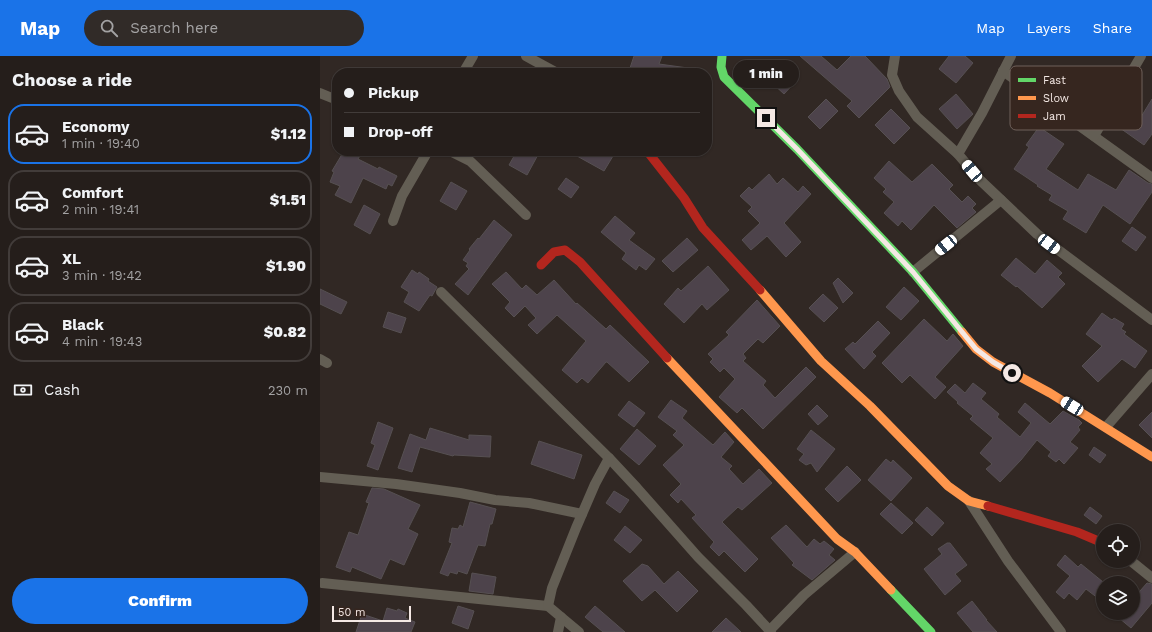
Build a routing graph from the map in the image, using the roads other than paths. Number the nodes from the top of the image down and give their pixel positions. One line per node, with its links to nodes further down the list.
1 (473, 56): 8 (street)
2 (526, 56): 9 (street)
3 (722, 56): 26 (street)
4 (895, 56): 17 (street)
5 (1011, 56): 10 (street)
6 (1141, 56): 7 (street)
7 (1135, 66)
8 (466, 68)
9 (548, 68)
10 (1003, 72): 11 (street); 17 (street)
11 (1010, 77)
12 (320, 93): 13 (street)
13 (332, 98)
14 (1085, 130): 16 (street)
15 (1098, 130): 16 (street)
16 (1094, 136): 21 (street)
17 (958, 154): 22 (street)
18 (425, 156): 24 (street)
19 (460, 156): 23 (street)
20 (651, 156): 34 (street)
21 (1152, 178)
22 (1001, 200): 26 (street); 28 (street)
23 (526, 215)
24 (393, 221)
25 (541, 265): 37 (street)
26 (913, 272): 30 (street)
27 (441, 292): 32 (street)
28 (1152, 320)
29 (1152, 374): 30 (street)
30 (1106, 427): 31 (street)
31 (1152, 457)
32 (609, 458): 35 (street); 43 (street)
33 (320, 477): 35 (street)
34 (969, 501): 36 (street); 47 (street)
35 (582, 514): 41 (street)
36 (1096, 540)
37 (855, 552): 43 (street); 46 (street)
38 (1140, 568): 39 (street)
39 (1152, 578)
40 (322, 583): 41 (street)
41 (548, 606): 42 (street)
42 (560, 617): 44 (street); 45 (street)
43 (771, 631)
44 (558, 632)
45 (579, 632)
46 (931, 632)
47 (1061, 632)

